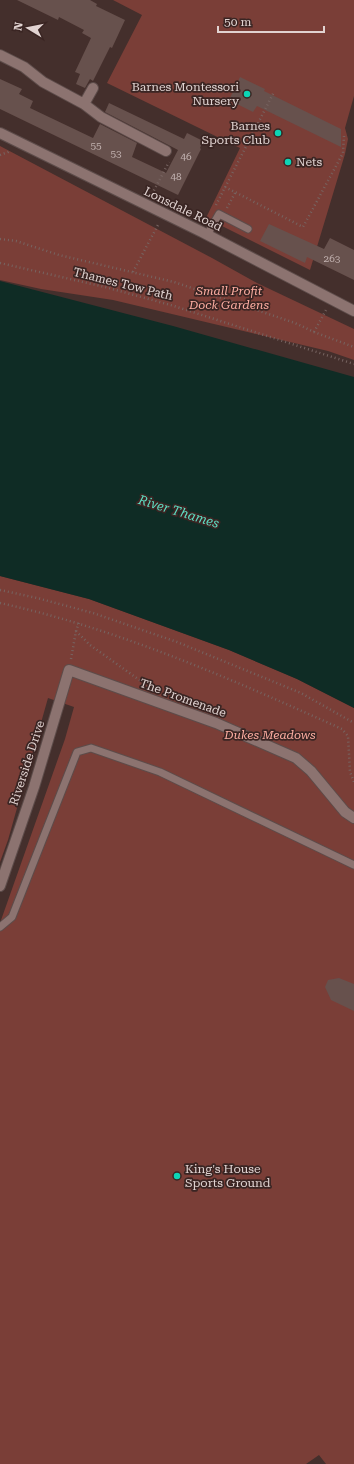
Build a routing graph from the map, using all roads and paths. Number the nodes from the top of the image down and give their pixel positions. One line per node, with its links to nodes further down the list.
1 (0, 55): 4 (street)
2 (93, 88): 4 (street)
3 (274, 92): 8 (path)
4 (84, 104): 7 (street)
5 (0, 133): 11 (street, Lonsdale Road)
6 (344, 136): 9 (path)
7 (166, 151): 11 (path)
8 (225, 187): 9 (path); 12 (path)
9 (235, 192): 10 (path)
10 (231, 201)
11 (146, 206): 13 (street, Lonsdale Road)
12 (215, 207)
13 (163, 214): 15 (street, Lonsdale Road); 18 (path)
14 (248, 229): 15 (lane)
15 (207, 235): 19 (street, Lonsdale Road)
16 (0, 239): 18 (path)
17 (0, 264): 23 (path, Thames Tow Path)
18 (133, 272): 21 (path)
19 (331, 300): 20 (street, Lonsdale Road); 21 (path)
20 (354, 311)
21 (314, 332): 22 (path)
22 (354, 347)
23 (354, 364)
24 (0, 590): 30 (path)
25 (0, 602): 26 (path)
26 (79, 623): 27 (path); 31 (path)
27 (76, 631): 28 (path); 29 (path)
28 (69, 670): 32 (street, The Promenade); 34 (street, Riverside Drive)
29 (150, 687)
30 (354, 723)
31 (354, 782)
32 (354, 818)
33 (354, 865): 35 (lane)
34 (0, 886)
35 (0, 927)

